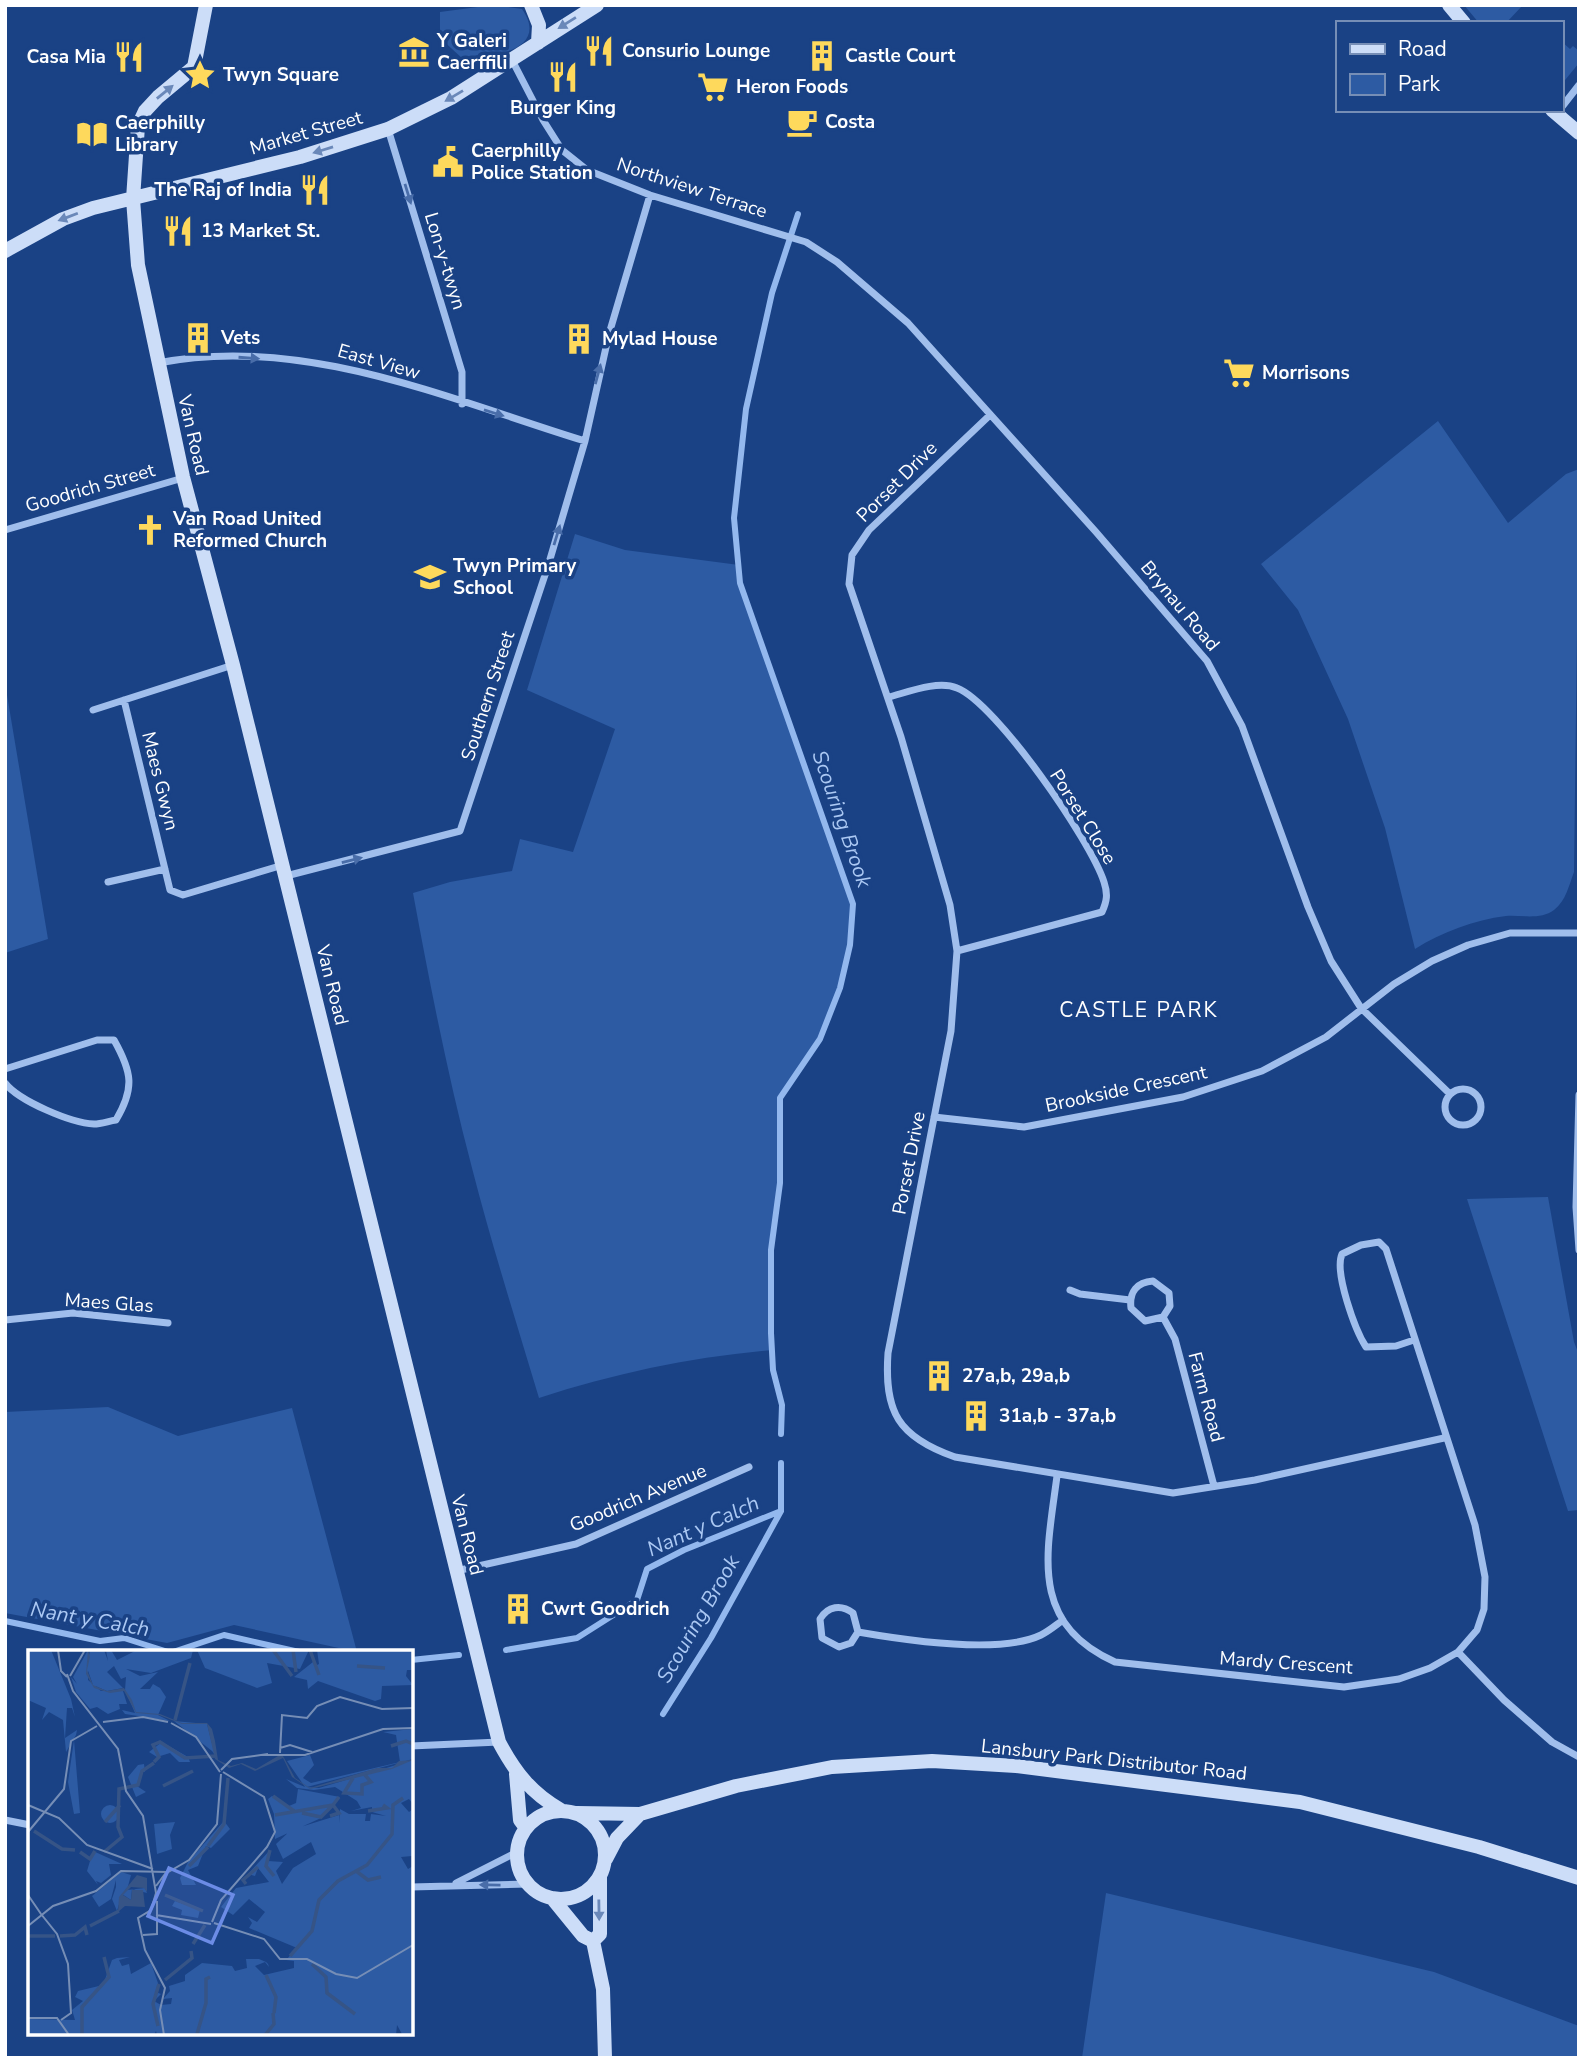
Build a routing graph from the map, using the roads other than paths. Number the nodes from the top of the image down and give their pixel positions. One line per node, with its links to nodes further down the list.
1 (206, 5): 14 (street, Van Road, one-way to 1)
2 (531, 5): 6 (street)
3 (597, 5): 6 (street, Market Street, one-way to 6)
4 (1448, 7): 5 (street)
5 (1462, 21)
6 (538, 43): 7 (street, Market Street)
7 (512, 60): 11 (street, Market Street, one-way to 11); 13 (street, Northview Terrace)
8 (1579, 85): 9 (street)
9 (1563, 104)
10 (1558, 112): 12 (street)
11 (388, 129): 14 (street, Market Street, one-way to 14); 18 (street, Lon-y-twyn, one-way to 18)
12 (1579, 133)
13 (650, 195): 15 (street, Northview Terrace); 20 (street, Southern Street, one-way to 13)
14 (133, 199): 16 (street, Market Street, one-way to 16); 17 (street, Van Road)
15 (806, 242): 19 (street, Brynau Road)
16 (6, 250)
17 (157, 363): 18 (street, East View, one-way to 18); 21 (street, Van Road)
18 (462, 404): 20 (street, East View, one-way to 20)
19 (990, 415): 24 (street, Porset Drive); 32 (street, Brynau Road)
20 (585, 441): 28 (street, Southern Street, one-way to 20)
21 (183, 477): 22 (street, Goodrich Street); 23 (street, Van Road)
22 (5, 530)
23 (233, 665): 25 (street); 28 (street, Van Road)
24 (889, 697): 31 (street, Porset Drive); 31 (street, Porset Close)
25 (124, 700): 26 (street); 27 (street, Maes Gwyn)
26 (93, 710)
27 (165, 869): 28 (street, Maes Gwyn); 29 (street)
28 (284, 871): 50 (street, Van Road)
29 (108, 882)
30 (1579, 933): 32 (street, Brookside Crescent)
31 (957, 951): 37 (street, Porset Drive)
32 (1361, 1008): 35 (street, Brynau Road); 37 (street, Brookside Crescent)
33 (5, 1069): 34 (street)
34 (5, 1083)
35 (1450, 1094): 35 (street)
36 (1579, 1095): 38 (street)
37 (934, 1117): 48 (street, Porset Drive)
38 (1578, 1228): 39 (street)
39 (1579, 1250)
40 (1070, 1290): 41 (street)
41 (1130, 1300): 42 (street); 42 (street, Farm Road)
42 (1163, 1317): 49 (street, Farm Road)
43 (5, 1320): 44 (street, Maes Glas)
44 (168, 1323)
45 (1414, 1340): 45 (street, Mardy Crescent); 46 (street, Mardy Crescent)
46 (1444, 1438): 49 (street, Porset Drive); 53 (street, Mardy Crescent)
47 (749, 1467): 50 (street, Goodrich Avenue)
48 (1057, 1476): 49 (street, Porset Drive); 51 (street, Mardy Crescent)
49 (1214, 1486)
50 (456, 1571): 54 (street, Van Road)
51 (1063, 1620): 52 (street); 53 (street, Mardy Crescent)
52 (858, 1632): 52 (street)
53 (1458, 1652): 56 (street)
54 (499, 1742): 55 (street); 58 (street, Van Road)
55 (413, 1746)
56 (1575, 1749): 57 (street)
57 (1579, 1757)
58 (516, 1774): 59 (street, Van Road); 64 (street, Van Road)
59 (561, 1810): 60 (street); 64 (street)
60 (577, 1813): 61 (street, Lansbury Park Distributor Road); 66 (street)
61 (640, 1814): 66 (street); 68 (street, Lansbury Park Distributor Road)
62 (5, 1820): 63 (street)
63 (28, 1825)
64 (526, 1828): 65 (street)
65 (517, 1852): 69 (street); 70 (street)
66 (605, 1862): 67 (street)
67 (600, 1877): 72 (street); 73 (street, one-way to 73)
68 (1579, 1878)
69 (452, 1885): 70 (street, one-way to 69); 71 (street)
70 (528, 1885): 72 (street)
71 (413, 1886)
72 (552, 1898): 73 (street)
73 (593, 1941): 74 (street)
74 (605, 2058)

